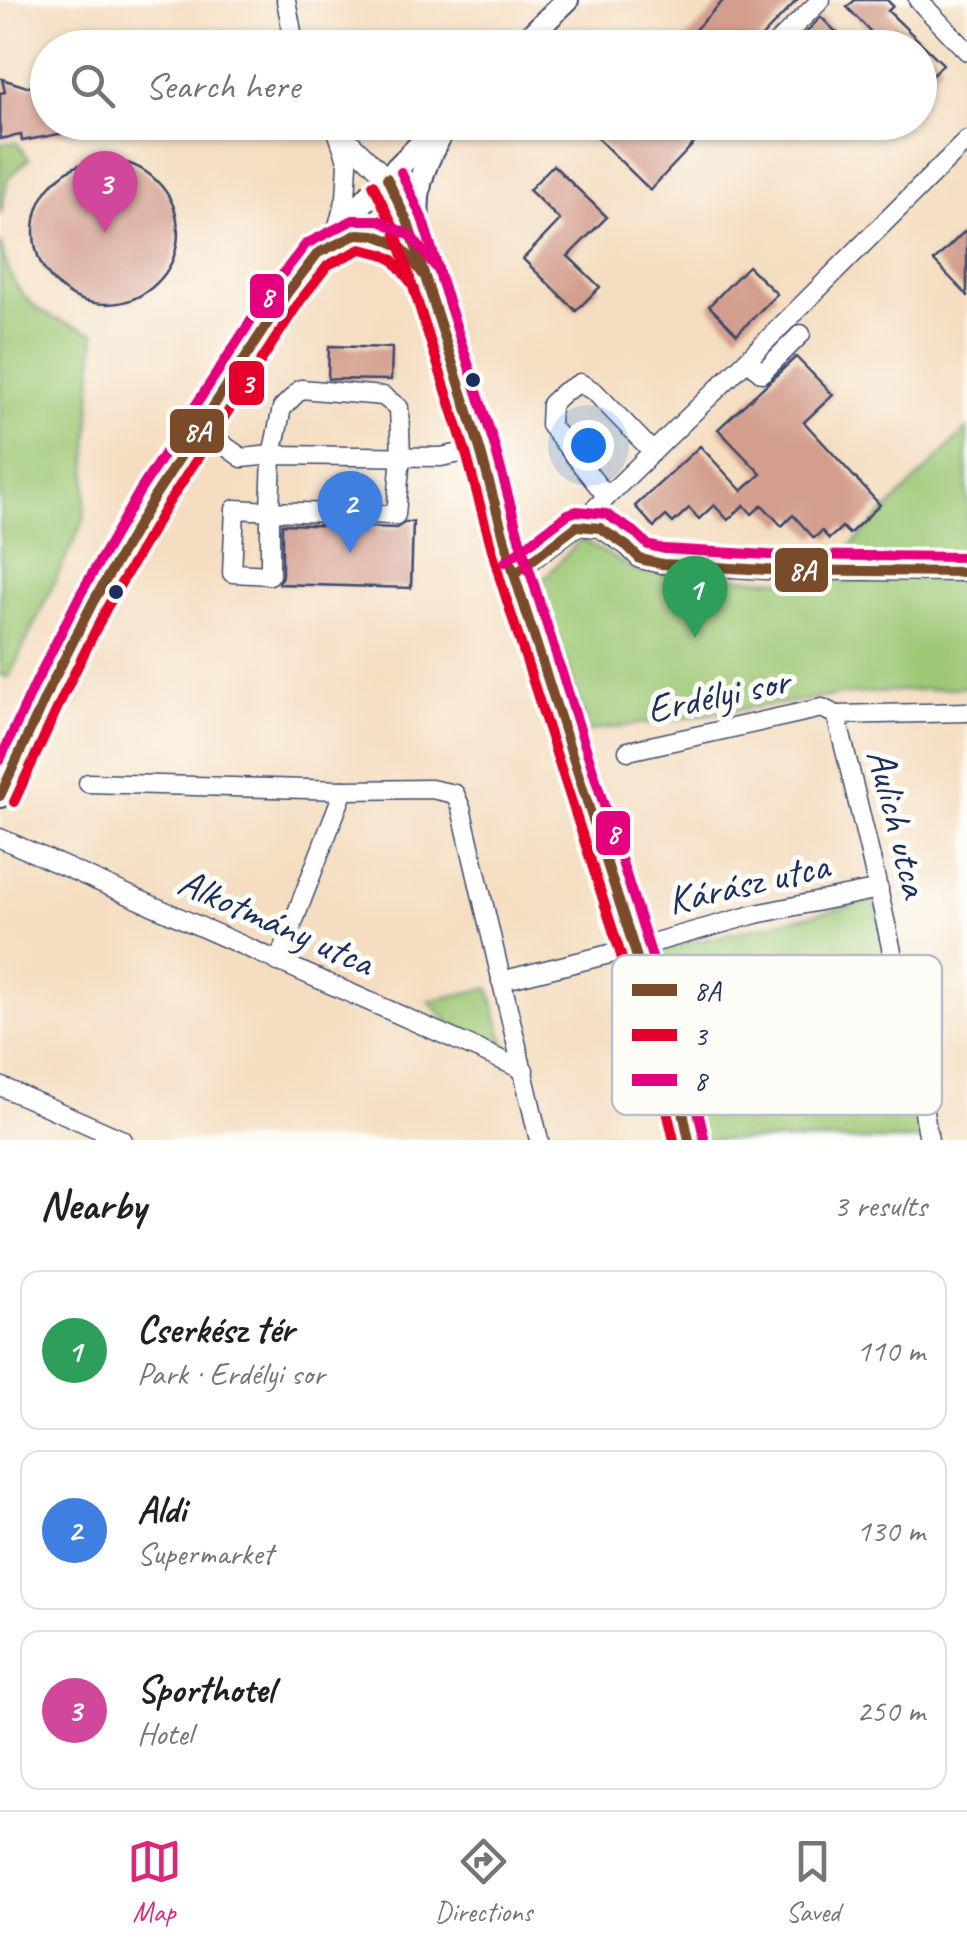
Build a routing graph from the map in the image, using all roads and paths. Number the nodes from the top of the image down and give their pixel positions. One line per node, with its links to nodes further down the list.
1 (286, 0): 5 (street)
2 (566, 0): 6 (main road)
3 (821, 0): 7 (street)
4 (918, 0): 8 (street)
5 (292, 30)
6 (536, 30)
7 (790, 30)
8 (967, 50)
9 (339, 140): 15 (street)
10 (348, 140): 14 (street)
11 (426, 140): 14 (main road)
12 (436, 140): 17 (main road)
13 (967, 140): 19 (street)
14 (387, 178): 15 (main road); 17 (main road)
15 (336, 233): 16 (main road)
16 (318, 253): 17 (main road); 20 (main road)
17 (425, 277): 21 (main road)
18 (801, 334): 19 (street)
19 (747, 360): 22 (street)
20 (200, 428): 23 (street); 34 (main road)
21 (480, 449): 24 (street); 28 (main road)
22 (653, 452): 25 (street); 25 (street)
23 (272, 455): 24 (street); 24 (street); 24 (street)
24 (401, 455)
25 (608, 497): 26 (street)
26 (577, 526): 27 (street); 28 (street)
27 (967, 572)
28 (514, 574): 37 (main road)
29 (829, 712): 30 (street, Erdélyi sor); 31 (street, Erdélyi sor); 36 (street, Aulich utca)
30 (967, 712)
31 (628, 750)
32 (88, 783): 33 (street)
33 (344, 790): 40 (street); 41 (street)
34 (0, 796)
35 (0, 838): 40 (street, Alkotmány utca)
36 (879, 889): 37 (street, Kárász utca); 39 (street, Aulich utca)
37 (634, 948): 38 (main road); 41 (street, Kárász utca)
38 (636, 955)
39 (893, 955)
40 (278, 962): 42 (street, Alkotmány utca)
41 (501, 981): 42 (street)
42 (524, 1070): 47 (street)
43 (0, 1086): 46 (street)
44 (684, 1115): 48 (main road)
45 (924, 1115): 49 (street, Aulich utca)
46 (123, 1140)
47 (539, 1140)
48 (689, 1140)
49 (928, 1140)

